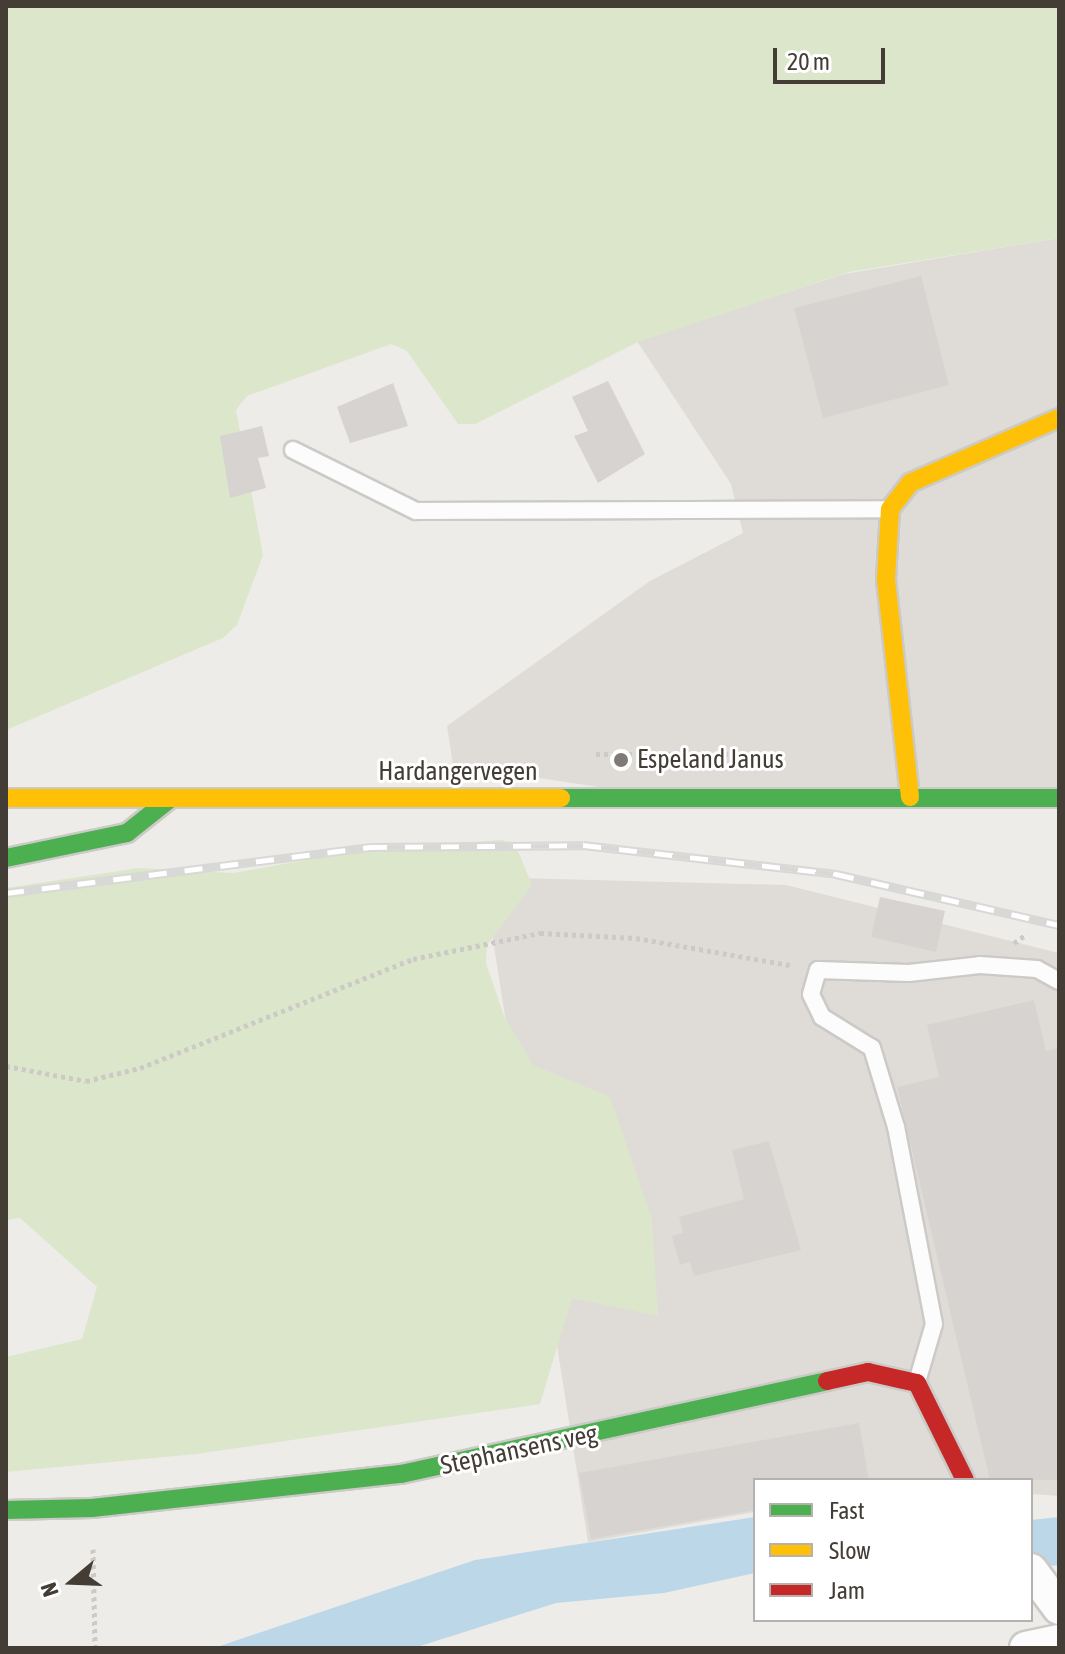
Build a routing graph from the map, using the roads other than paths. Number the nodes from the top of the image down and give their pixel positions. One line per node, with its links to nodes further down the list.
1 (1059, 418): 3 (street)
2 (293, 450): 3 (lane)
3 (890, 509): 4 (street)
4 (910, 797): 6 (street, Hardangervegen); 7 (street, Hardangervegen)
5 (6, 798): 6 (street, Hardangervegen)
6 (171, 798): 8 (street)
7 (1059, 798)
8 (6, 858)
9 (1059, 981): 10 (lane)
10 (917, 1383): 11 (street); 12 (street, Stephansens veg)
11 (964, 1478)
12 (6, 1510)
13 (1059, 1641): 14 (street)
14 (1026, 1648)

